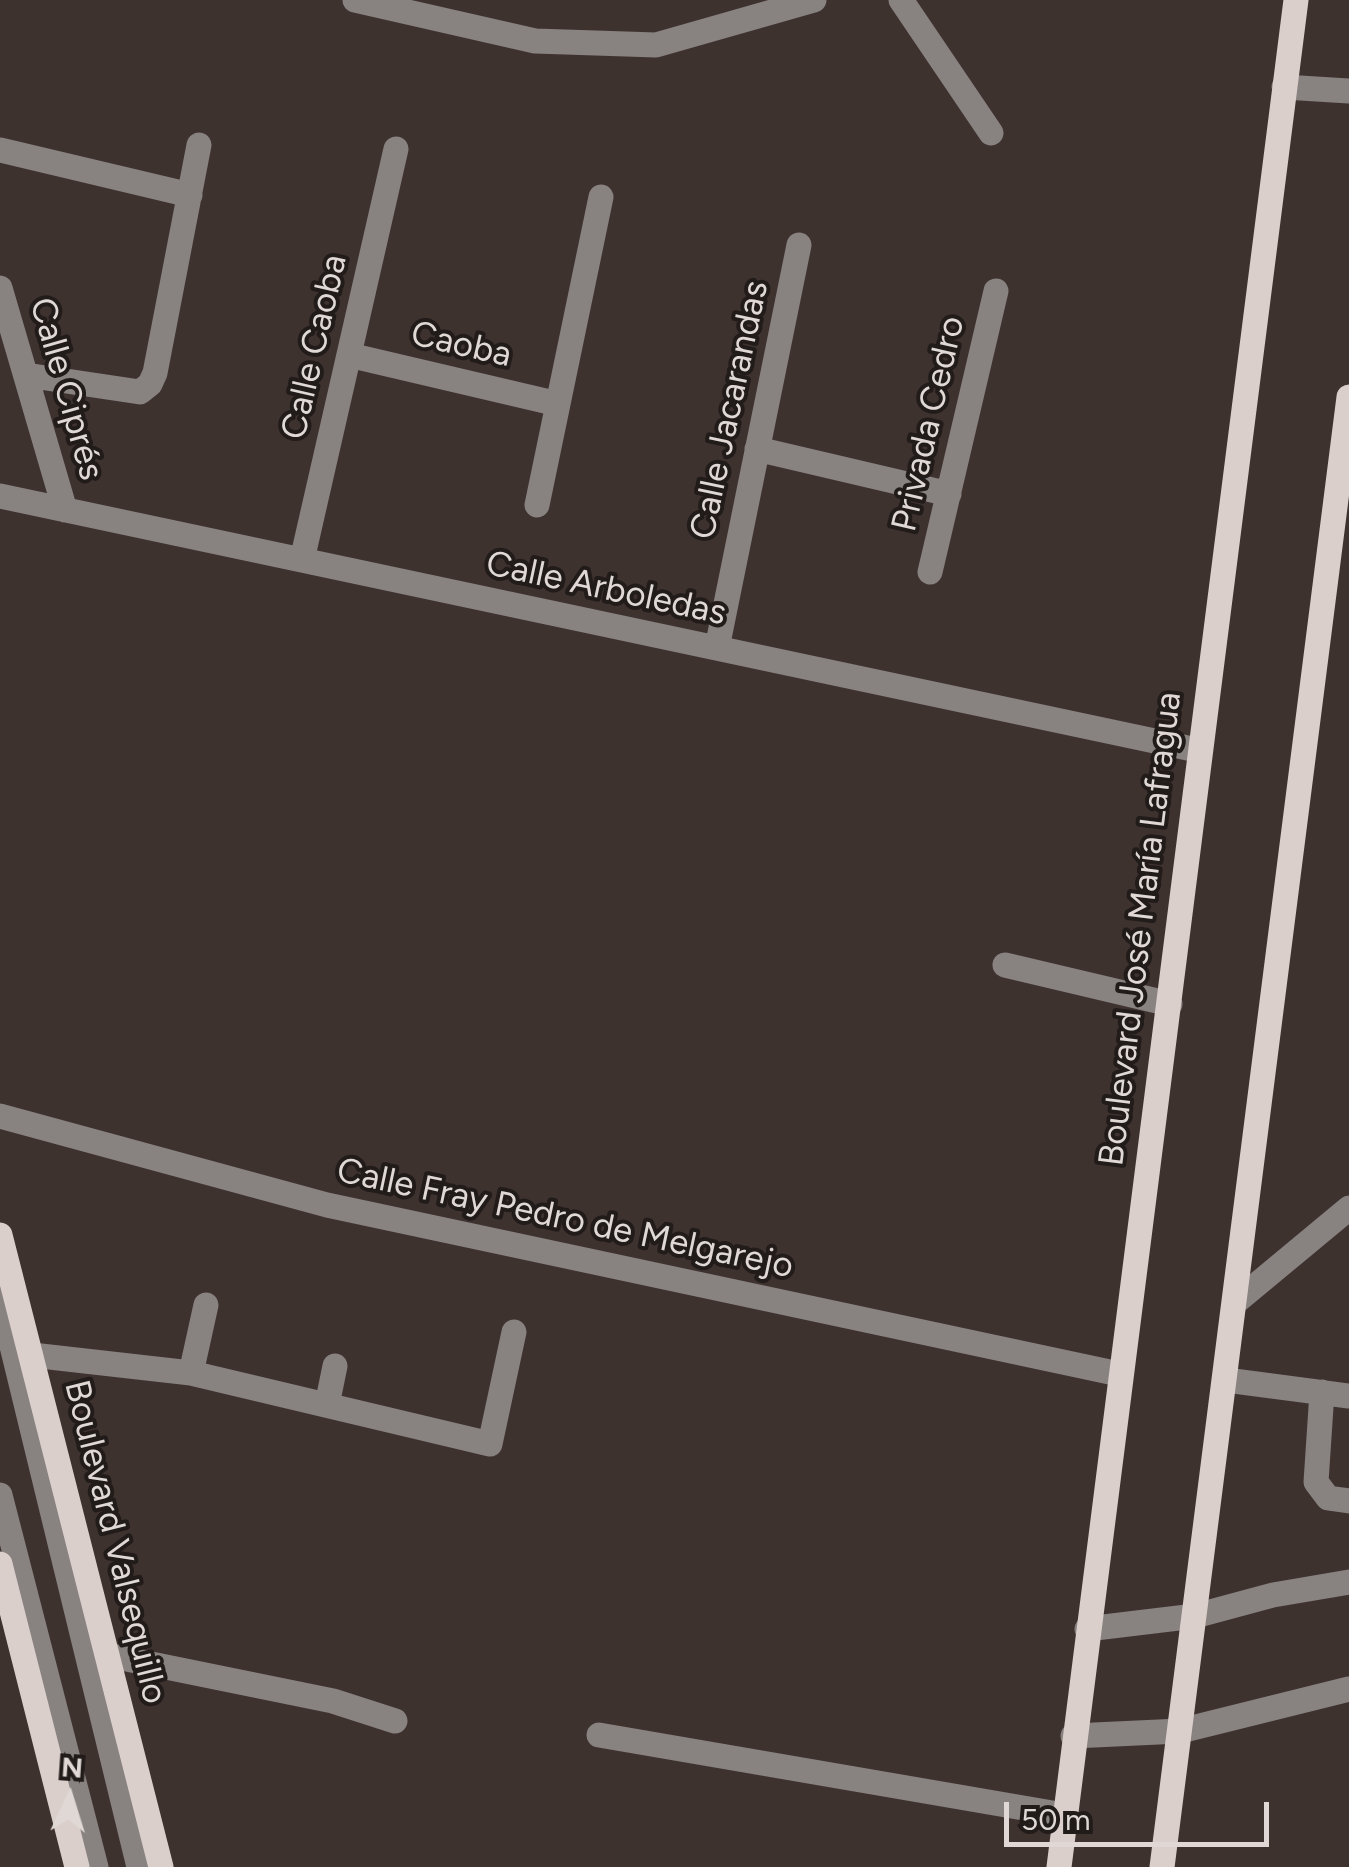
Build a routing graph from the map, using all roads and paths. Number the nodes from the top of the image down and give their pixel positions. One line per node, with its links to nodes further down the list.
1 (355, 0): 2 (street)
2 (814, 0)
3 (901, 0): 7 (street)
4 (1296, 0): 5 (main road, Boulevard José María Lafragua)
5 (1284, 86): 6 (street); 28 (main road, Boulevard José María Lafragua)
6 (1349, 91)
7 (991, 133)
8 (199, 145): 11 (street)
9 (396, 149): 16 (street, Calle Caoba)
10 (0, 150): 11 (street)
11 (190, 194): 17 (street)
12 (601, 197): 19 (street)
13 (800, 245): 20 (street, Calle Jacarandas)
14 (0, 288): 17 (street, Calle Ciprés)
15 (996, 291): 21 (street, Privada Cedro)
16 (349, 356): 19 (street, Caoba); 25 (street, Calle Caoba)
17 (26, 375): 24 (street, Calle Ciprés)
18 (1349, 397): 35 (main road)
19 (558, 404): 23 (street)
20 (757, 450): 21 (street); 27 (street, Calle Jacarandas)
21 (948, 494): 26 (street, Privada Cedro)
22 (0, 496): 24 (street, Calle Arboledas)
23 (537, 505)
24 (65, 510): 25 (street, Calle Arboledas)
25 (302, 560): 27 (street, Calle Arboledas)
26 (930, 572)
27 (717, 648): 28 (street, Calle Arboledas)
28 (1197, 750): 30 (main road, Boulevard José María Lafragua)
29 (1006, 965): 30 (street)
30 (1170, 1004): 41 (main road, Boulevard José María Lafragua)
31 (0, 1116): 41 (street, Calle Fray Pedro de Melgarejo)
32 (1349, 1208): 35 (street)
33 (0, 1235): 38 (main road, Boulevard Valsequillo)
34 (0, 1297): 61 (street)
35 (1237, 1301): 42 (main road)
36 (206, 1305): 40 (street)
37 (514, 1332): 45 (street)
38 (32, 1355): 40 (street); 52 (main road, Boulevard Valsequillo)
39 (335, 1366): 45 (street)
40 (191, 1373): 45 (street)
41 (1119, 1374): 51 (main road, Boulevard José María Lafragua)
42 (1226, 1380): 43 (street); 50 (main road)
43 (1322, 1392): 44 (street); 47 (street)
44 (1349, 1396)
45 (327, 1405)
46 (0, 1496): 60 (street)
47 (1349, 1501)
48 (0, 1564): 59 (main road)
49 (1349, 1582): 50 (street)
50 (1195, 1616): 51 (street); 55 (main road)
51 (1088, 1629): 57 (main road, Boulevard José María Lafragua)
52 (107, 1655): 54 (street); 62 (main road, Boulevard Valsequillo)
53 (1349, 1689): 55 (street)
54 (395, 1722)
55 (1180, 1731): 57 (street); 64 (main road)
56 (599, 1734): 58 (street)
57 (1073, 1736): 58 (main road, Boulevard José María Lafragua)
58 (1064, 1816): 63 (main road, Boulevard José María Lafragua)
59 (77, 1867)
60 (96, 1867)
61 (139, 1867)
62 (161, 1867)
63 (1059, 1867)
64 (1162, 1867)

